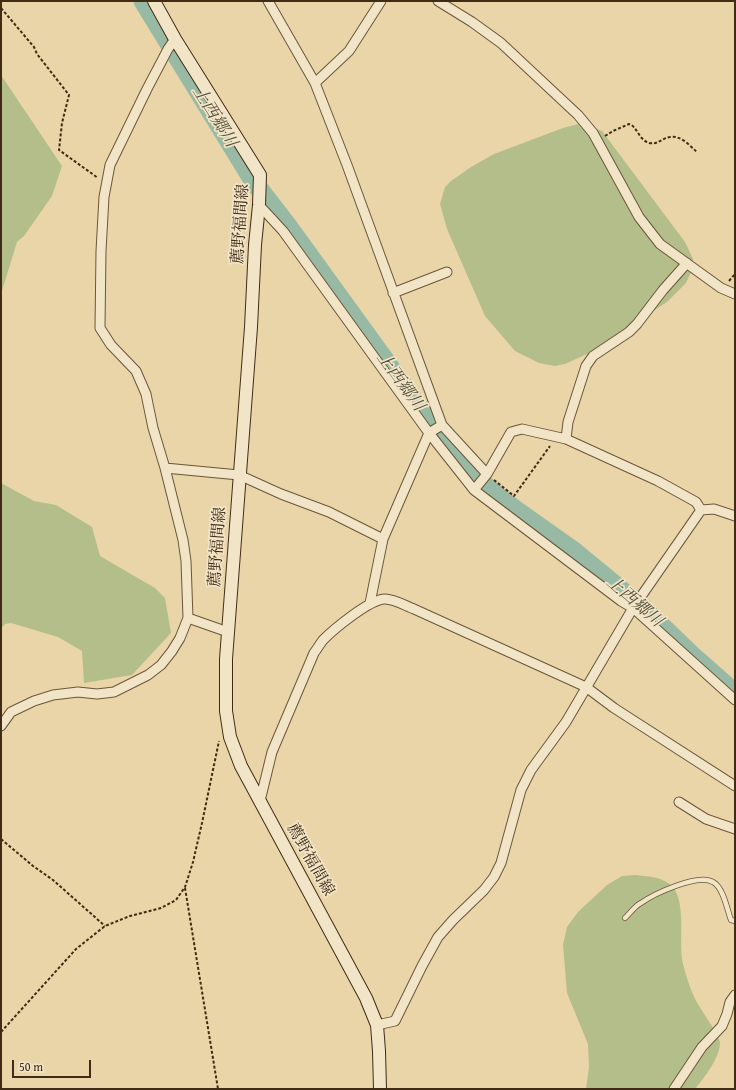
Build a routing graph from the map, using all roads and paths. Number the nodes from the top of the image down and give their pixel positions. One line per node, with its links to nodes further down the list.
1 (268, 1): 7 (street)
2 (381, 1): 7 (street)
3 (438, 1): 8 (street)
4 (157, 2): 6 (main road, 薦野福間線)
5 (1, 8): 10 (path)
6 (172, 43): 10 (street); 11 (main road, 薦野福間線)
7 (314, 83): 14 (street)
8 (598, 142): 9 (path); 12 (street)
9 (697, 152)
10 (106, 183): 19 (street)
11 (259, 201): 16 (street); 20 (main road, 薦野福間線)
12 (687, 263): 15 (street); 18 (street)
13 (447, 272): 14 (street)
14 (393, 293): 16 (street)
15 (735, 294)
16 (435, 429): 21 (street); 21 (street); 24 (street)
17 (556, 436): 18 (street); 21 (street); 21 (path)
18 (566, 439): 22 (street)
19 (166, 468): 20 (street); 27 (street)
20 (239, 476): 24 (street); 28 (main road, 薦野福間線)
21 (481, 481): 26 (street)
22 (701, 510): 23 (street); 26 (street)
23 (735, 516)
24 (383, 539): 25 (street)
25 (370, 603): 29 (street); 36 (street)
26 (633, 608): 29 (street); 30 (street)
27 (188, 618): 28 (street); 31 (street)
28 (228, 632): 36 (main road, 薦野福間線)
29 (586, 686): 35 (street); 45 (street)
30 (735, 700)
31 (11, 712): 32 (street); 33 (street)
32 (1, 715)
33 (1, 726)
34 (219, 740): 40 (path)
35 (735, 786)
36 (260, 801): 45 (main road, 薦野福間線)
37 (679, 802): 38 (street)
38 (735, 829)
39 (1, 839): 43 (path)
40 (185, 887): 43 (path); 47 (path)
41 (626, 918): 42 (lane)
42 (735, 921)
43 (105, 926): 46 (path)
44 (735, 995): 49 (street)
45 (377, 1026): 48 (main road, 薦野福間線)
46 (1, 1032)
47 (218, 1089)
48 (380, 1089)
49 (674, 1089)

